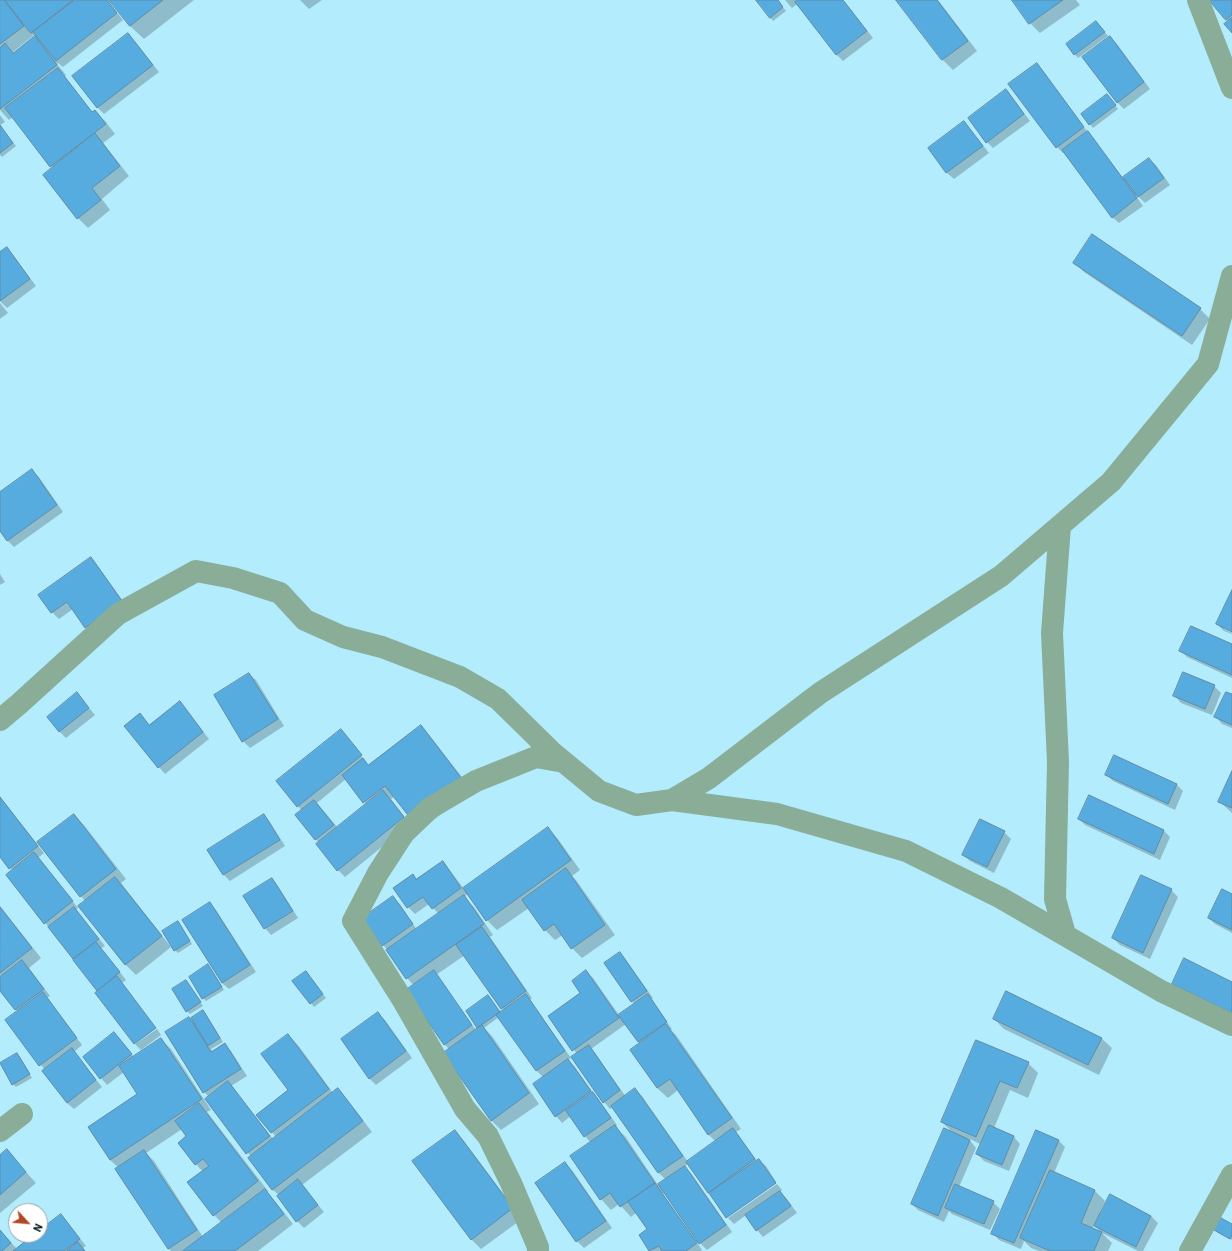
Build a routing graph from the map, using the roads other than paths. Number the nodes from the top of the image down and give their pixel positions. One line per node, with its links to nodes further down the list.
1 (1198, 0): 2 (street)
2 (1232, 88)
3 (1232, 276): 4 (street)
4 (1060, 526): 7 (street); 8 (street)
5 (0, 720): 6 (street)
6 (564, 762): 7 (street); 13 (street)
7 (672, 800): 8 (street)
8 (1065, 934): 9 (street)
9 (1232, 1025)
10 (22, 1114): 11 (street)
11 (0, 1131)
12 (1232, 1175): 14 (street)
13 (538, 1251)
14 (1190, 1251)

